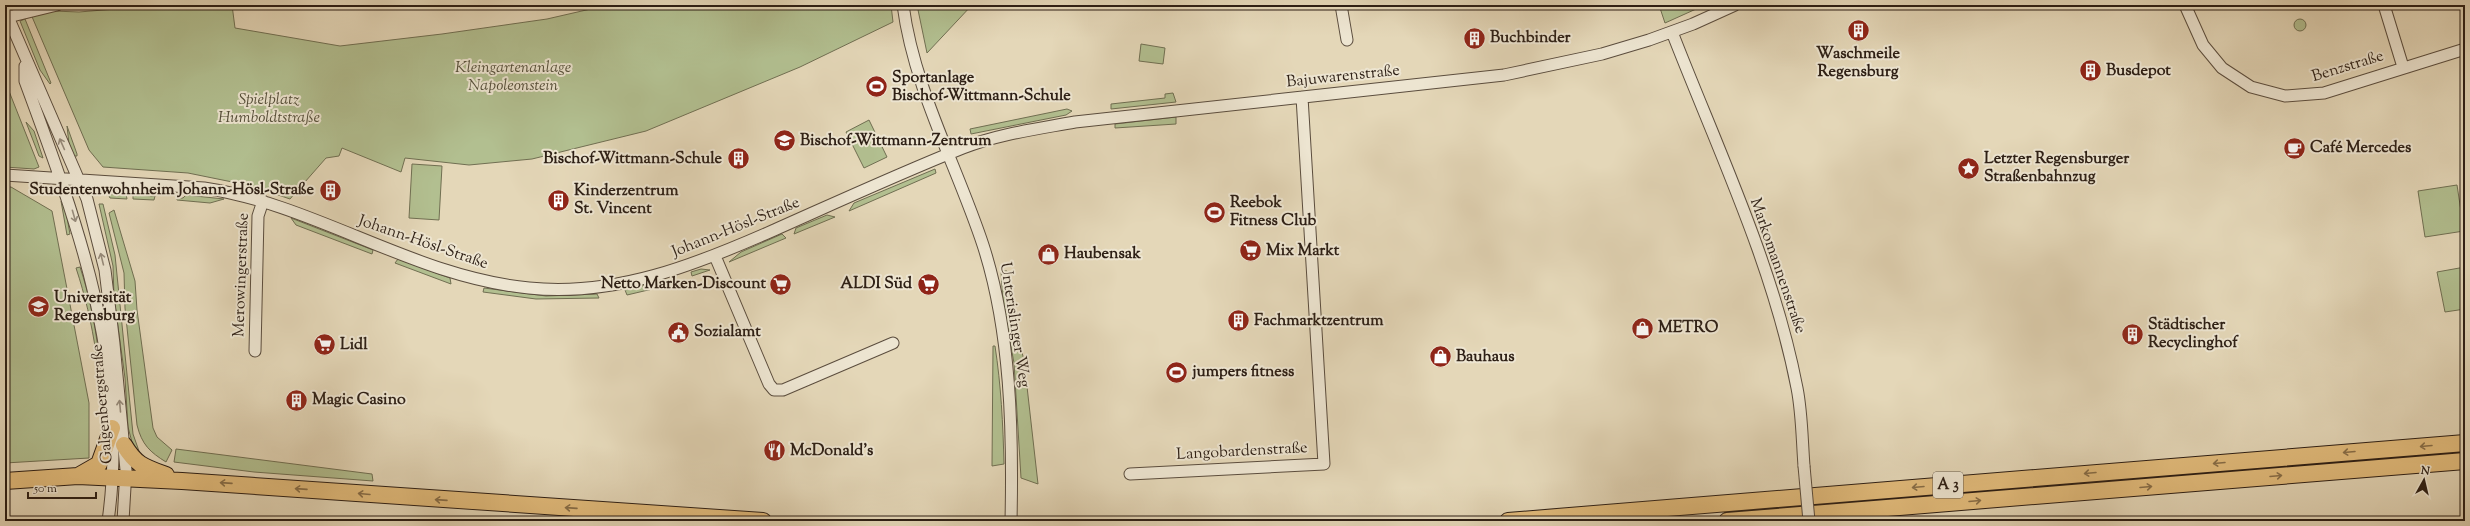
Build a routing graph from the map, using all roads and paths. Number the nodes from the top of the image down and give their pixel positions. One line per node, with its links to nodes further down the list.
1 (57, 5): 7 (street)
2 (903, 5): 14 (street, Unterislinger Weg)
3 (1341, 5): 9 (street)
4 (1735, 5): 8 (street, Bajuwarenstraße)
5 (2185, 5): 12 (street, Benzstraße)
6 (2384, 5): 12 (street)
7 (6, 14): 11 (street, Galgenbergstraße)
8 (1672, 32): 13 (street, Bajuwarenstraße); 37 (street, Markomannenstraße, bridge)
9 (1347, 40)
10 (2465, 49): 12 (street, Benzstraße)
11 (24, 59): 16 (street, Galgenbergstraße); 17 (street, Galgenbergstraße, one-way to 11)
12 (2403, 67)
13 (1302, 97): 14 (street, Bajuwarenstraße); 26 (street, Langobardenstraße)
14 (948, 154): 19 (street, Johann-Hösl-Straße); 31 (street, Unterislinger Weg)
15 (5, 175): 16 (street, Johann-Hösl-Straße)
16 (61, 179): 17 (street, Johann-Hösl-Straße); 22 (street, Galgenbergstraße, one-way to 22)
17 (78, 180): 18 (street, Johann-Hösl-Straße); 24 (street, Galgenbergstraße, one-way to 17)
18 (263, 201): 19 (street, Johann-Hösl-Straße); 21 (street, Merowingerstraße)
19 (715, 256): 20 (street)
20 (893, 343)
21 (255, 351)
22 (112, 428): 27 (highway); 28 (street, Galgenbergstraße)
23 (2465, 443): 35 (highway, A 3, one-way to 35)
24 (124, 445): 28 (street, Galgenbergstraße); 29 (highway)
25 (2465, 461): 36 (highway, A 3, one-way to 25)
26 (1130, 474)
27 (78, 476): 28 (highway); 30 (highway)
28 (119, 478): 29 (highway); 32 (street, Galgenbergstraße); 33 (street, Galgenbergstraße)
29 (182, 480): 34 (highway, one-way to 29)
30 (5, 481)
31 (1011, 517)
32 (108, 521)
33 (123, 521)
34 (763, 521)
35 (1508, 521)
36 (1727, 521)
37 (1809, 521)

